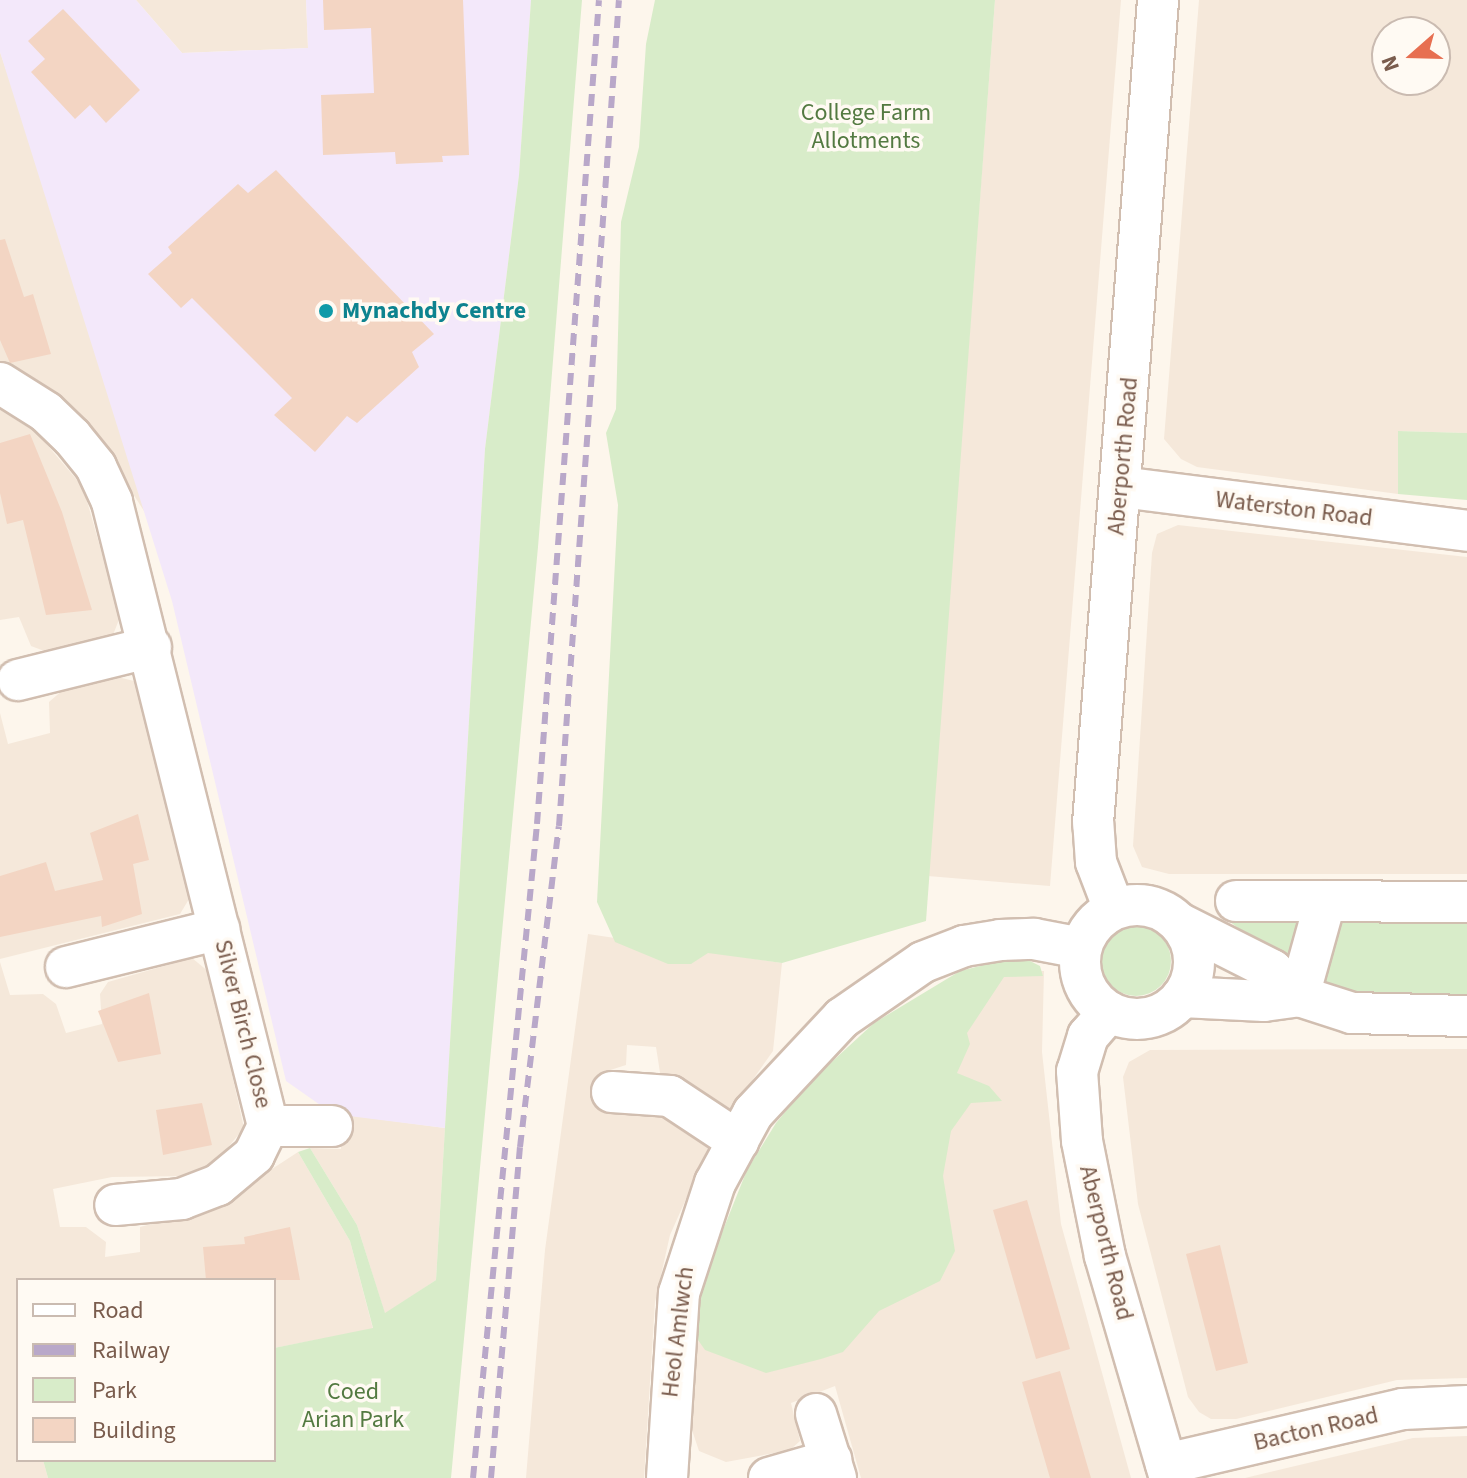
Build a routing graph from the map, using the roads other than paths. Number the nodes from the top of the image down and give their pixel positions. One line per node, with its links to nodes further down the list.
1 (1158, 0): 3 (street, Aberporth Road)
2 (0, 383): 5 (street, Silver Birch Close)
3 (1121, 487): 4 (street, Waterston Road); 10 (street, Aberporth Road)
4 (1467, 531)
5 (151, 647): 6 (street); 12 (street, Silver Birch Close)
6 (18, 680)
7 (1236, 901): 8 (street)
8 (1325, 902): 9 (street); 15 (street)
9 (1467, 902)
10 (1114, 909): 11 (street); 13 (street)
11 (1179, 923): 15 (street); 16 (street)
12 (219, 929): 14 (street, Silver Birch Close); 20 (street, Silver Birch Close)
13 (1081, 948): 17 (street); 22 (street, Heol Amlwch)
14 (66, 967)
15 (1299, 996): 16 (street); 18 (street)
16 (1182, 997): 17 (street)
17 (1109, 1012): 27 (street, Aberporth Road)
18 (1467, 1016)
19 (612, 1092): 22 (street)
20 (268, 1126): 21 (street); 23 (street, Silver Birch Close)
21 (332, 1126)
22 (738, 1141): 28 (street, Heol Amlwch)
23 (115, 1205)
24 (1467, 1406): 27 (street, Bacton Road)
25 (816, 1414): 26 (street)
26 (833, 1469): 29 (street)
27 (1168, 1471)
28 (667, 1478)
29 (769, 1478)

